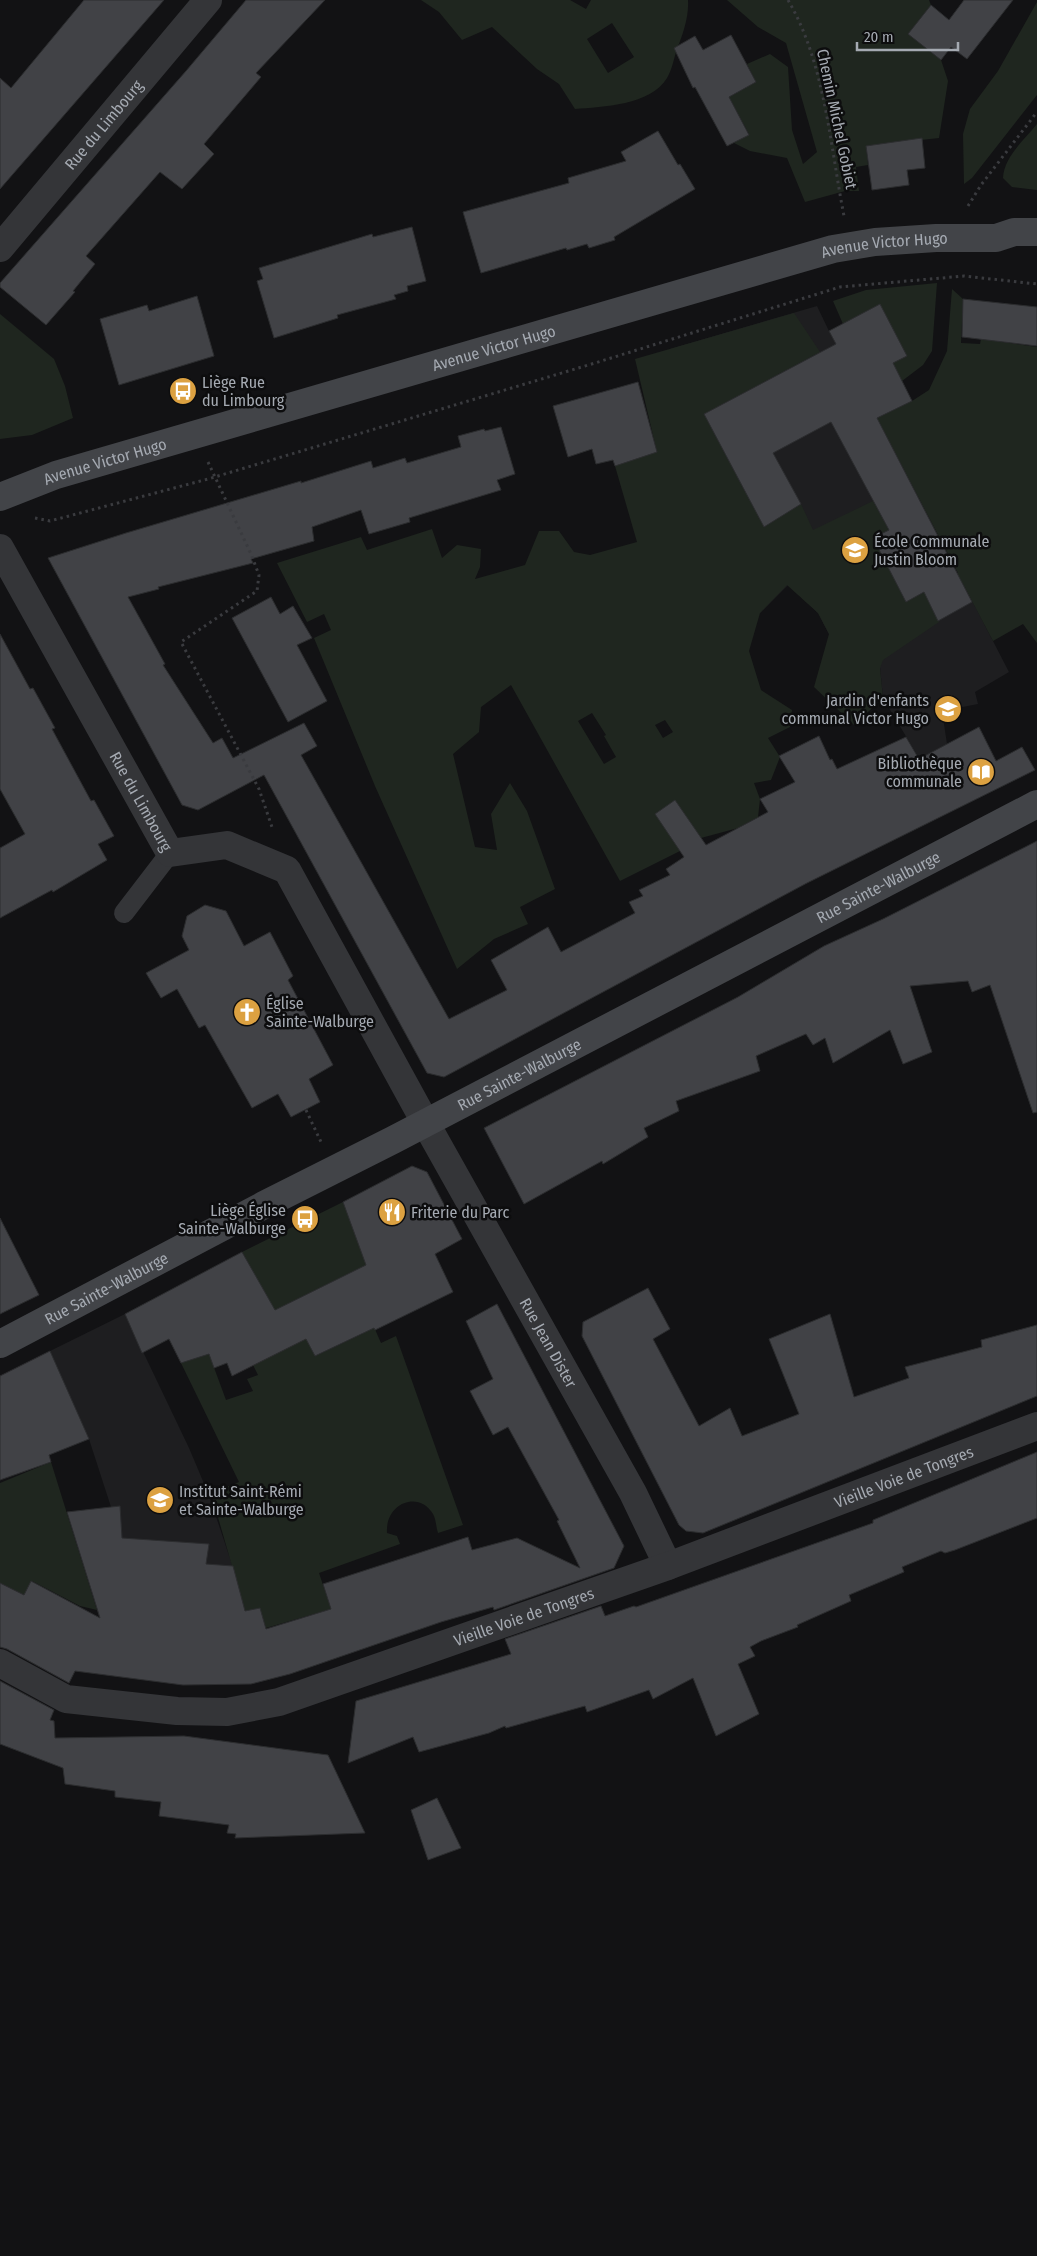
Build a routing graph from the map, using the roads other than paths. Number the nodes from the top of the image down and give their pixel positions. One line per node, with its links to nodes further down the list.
1 (208, 0): 4 (street, Rue du Limbourg)
2 (1037, 232): 3 (street, Avenue Victor Hugo)
3 (996, 238): 5 (street, Avenue Victor Hugo); 6 (street, Avenue Victor Hugo)
4 (0, 248)
5 (1037, 248)
6 (0, 497)
7 (0, 548): 9 (street, Rue du Limbourg)
8 (1037, 804): 11 (street, Rue Sainte-Walburge)
9 (170, 853): 10 (lane); 11 (street, Rue du Limbourg)
10 (124, 913)
11 (425, 1122): 12 (street, Rue Sainte-Walburge); 14 (street, Rue Jean Dister)
12 (0, 1344)
13 (1037, 1426): 14 (street, Vieille Voie de Tongres)
14 (668, 1566): 15 (street, Vieille Voie de Tongres)
15 (0, 1663)

